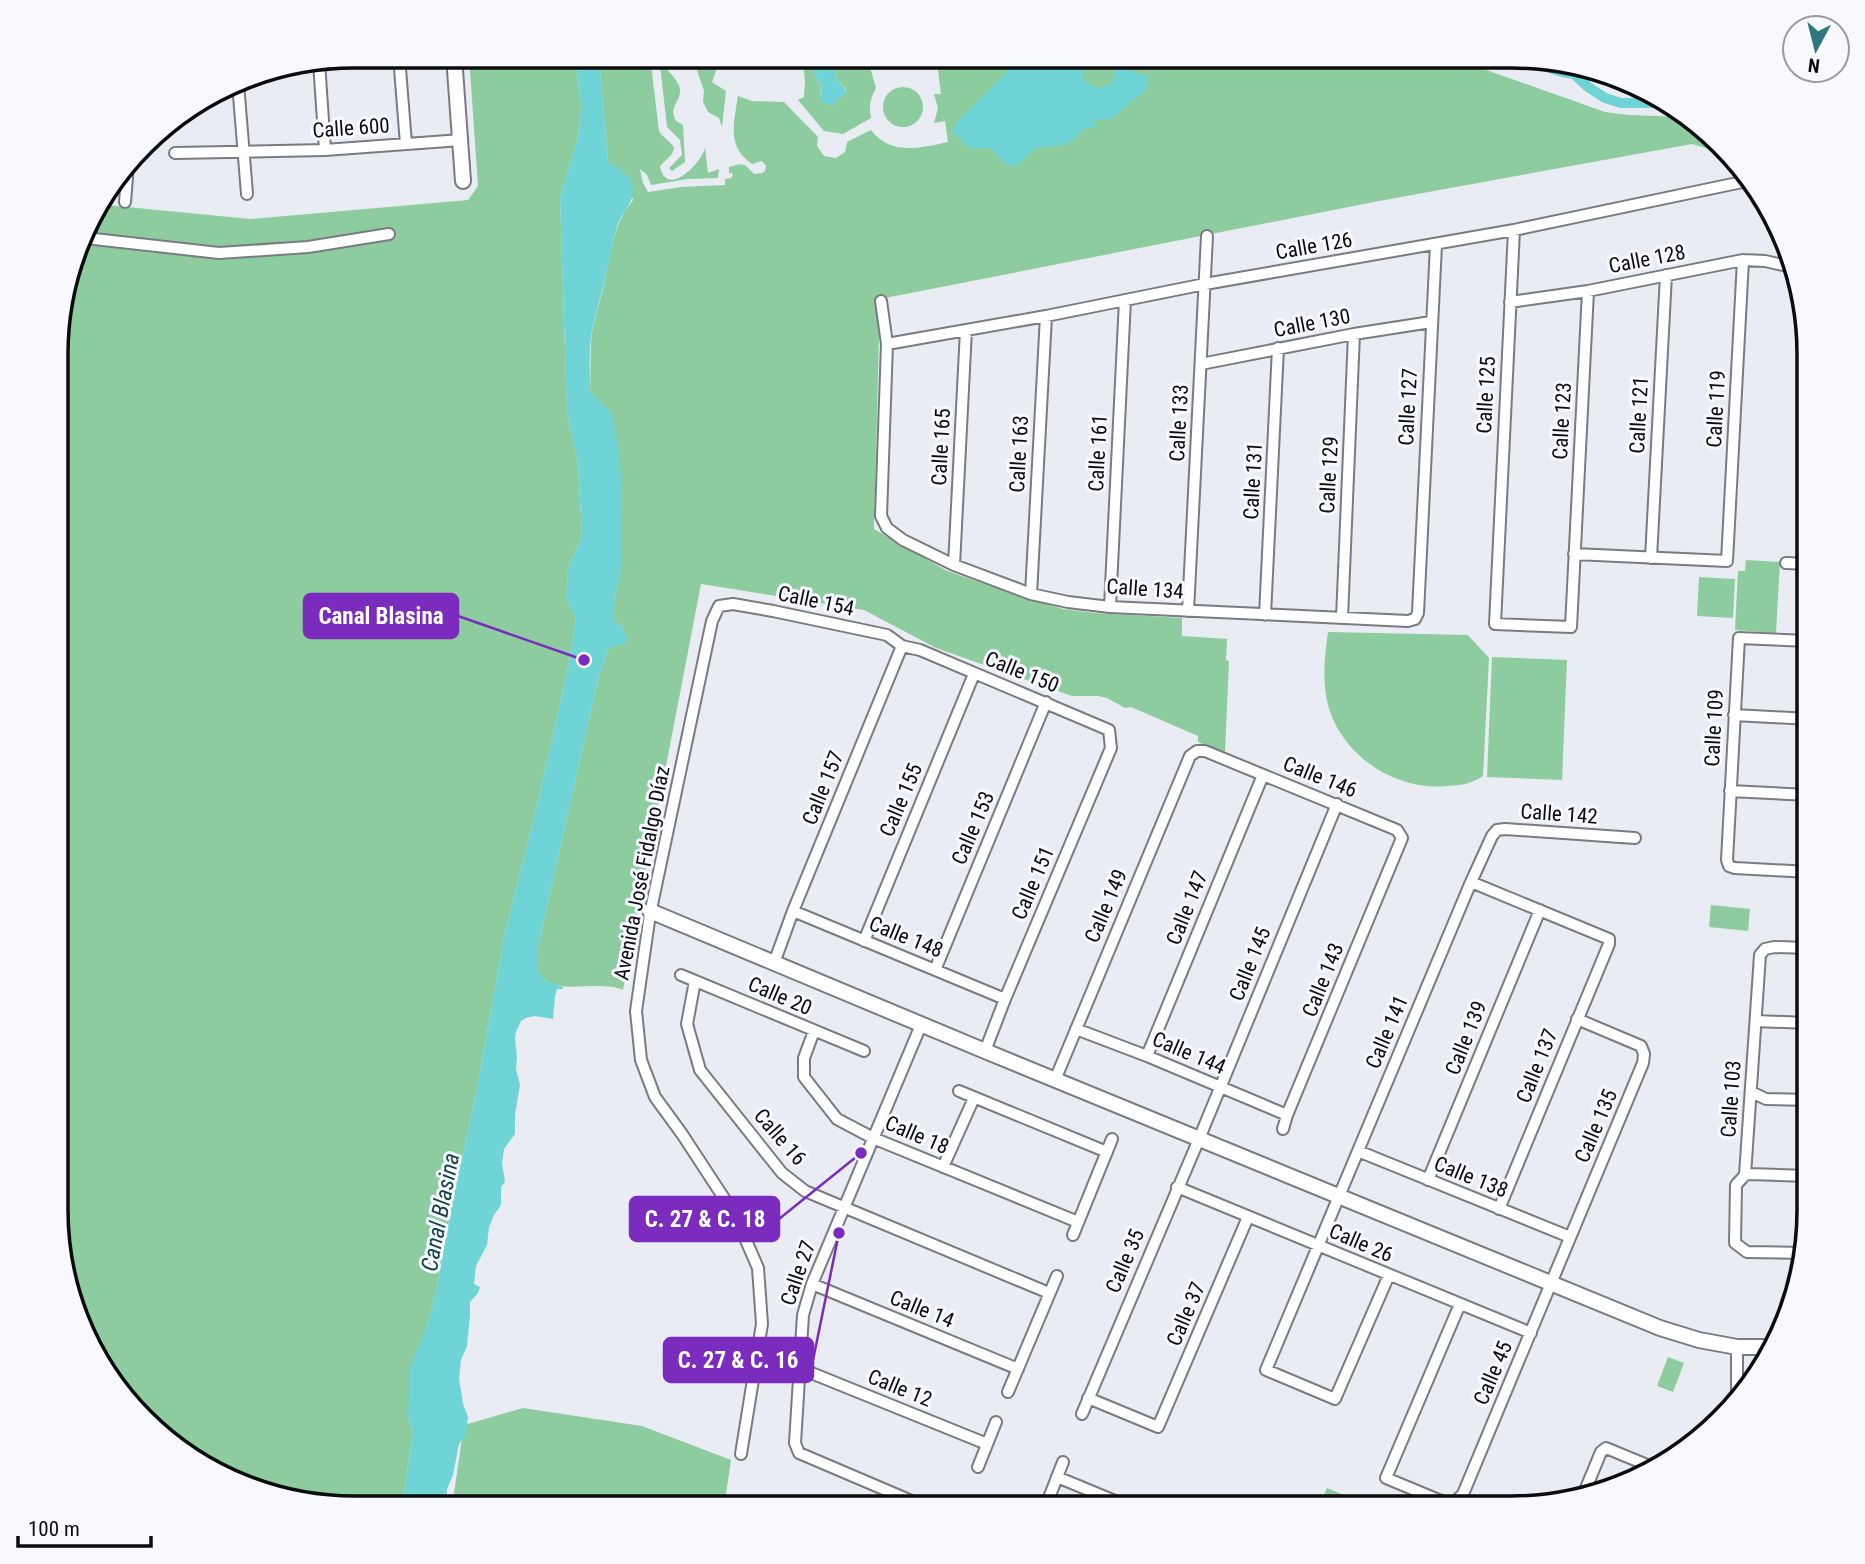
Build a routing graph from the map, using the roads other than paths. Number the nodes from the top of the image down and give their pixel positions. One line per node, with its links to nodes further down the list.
1 (400, 68): 6 (street)
2 (455, 68): 5 (street)
3 (320, 71): 7 (street)
4 (239, 92): 8 (street)
5 (461, 140): 6 (street, Calle 600); 11 (street)
6 (406, 144): 7 (street, Calle 600)
7 (325, 150): 8 (street, Calle 600)
8 (244, 152): 9 (street, Calle 600); 13 (street)
9 (175, 153)
10 (127, 180): 14 (street)
11 (463, 181)
12 (1740, 183): 15 (street, Calle 126)
13 (247, 194)
14 (125, 202)
15 (1514, 230): 19 (street, Calle 126); 27 (street, Calle 125)
16 (388, 234): 18 (street)
17 (1207, 236): 23 (street, Calle 133)
18 (92, 239)
19 (1436, 245): 23 (street, Calle 126); 29 (street, Calle 127)
20 (1743, 260): 21 (street, Calle 128); 22 (street, Calle 128); 36 (street, Calle 119)
21 (1783, 265)
22 (1666, 275): 24 (street, Calle 128); 36 (street, Calle 121)
23 (1205, 284): 25 (street, Calle 126); 34 (street, Calle 133)
24 (1588, 291): 27 (street, Calle 128); 35 (street, Calle 123)
25 (1125, 300): 28 (street, Calle 126); 44 (street, Calle 161)
26 (881, 301): 32 (street)
27 (1510, 302): 37 (street, Calle 125)
28 (1046, 316): 30 (street, Calle 126); 42 (street, Calle 163)
29 (1431, 322): 31 (street, Calle 130); 41 (street, Calle 127)
30 (966, 330): 32 (street, Calle 126); 40 (street, Calle 165)
31 (1354, 334): 33 (street, Calle 130); 47 (street, Calle 129)
32 (887, 344): 40 (street, Calle 134)
33 (1278, 348): 34 (street, Calle 130); 46 (street, Calle 131)
34 (1201, 364): 45 (street, Calle 133)
35 (1574, 554): 36 (street); 37 (street, Calle 123)
36 (1651, 558)
37 (1498, 562)
38 (1786, 563): 39 (street)
39 (1797, 564)
40 (954, 565): 42 (street, Calle 134)
41 (1419, 571): 47 (street, Calle 134)
42 (1031, 594): 44 (street, Calle 134)
43 (719, 606): 49 (street, Calle 154); 64 (street, Avenida José Fidalgo Díaz)
44 (1110, 607): 45 (street, Calle 134)
45 (1188, 611): 46 (street, Calle 134)
46 (1265, 615): 47 (street, Calle 134)
47 (1342, 618)
48 (1797, 640): 52 (street, Calle 109)
49 (902, 646): 50 (street, Calle 150); 65 (street, Calle 157)
50 (974, 674): 51 (street, Calle 150); 67 (street, Calle 155)
51 (1046, 702): 54 (street, Calle 150); 70 (street, Calle 153)
52 (1734, 715): 53 (street); 57 (street, Calle 109)
53 (1797, 718)
54 (1109, 730): 73 (street, Calle 151)
55 (1197, 751): 56 (street, Calle 146); 78 (street, Calle 149)
56 (1263, 775): 59 (street, Calle 146); 82 (street, Calle 147)
57 (1730, 791): 58 (street); 62 (street, Calle 109)
58 (1797, 794)
59 (1337, 804): 61 (street, Calle 146); 84 (street, Calle 145)
60 (1635, 838): 63 (street, Calle 142)
61 (1393, 860): 89 (street, Calle 143)
62 (1797, 871)
63 (1471, 882): 66 (street); 94 (street, Calle 141)
64 (650, 911): 69 (street); 127 (street, Avenida José Fidalgo Díaz)
65 (793, 911): 67 (street, Calle 148); 69 (street, Calle 157)
66 (1540, 911): 74 (street, Calle 137); 99 (street, Calle 139)
67 (864, 940): 70 (street, Calle 148)
68 (1797, 948): 75 (street, Calle 103)
69 (774, 963): 77 (street)
70 (935, 970): 73 (street, Calle 148)
71 (681, 975): 72 (street, Calle 20)
72 (695, 981): 79 (street, Calle 20); 102 (street, Calle 16)
73 (1005, 999): 81 (street, Calle 151)
74 (1577, 1019): 103 (street, Calle 137); 107 (street, Calle 135)
75 (1756, 1021): 76 (street); 86 (street, Calle 103)
76 (1797, 1023)
77 (921, 1025): 81 (street); 91 (street, Calle 27)
78 (1076, 1029): 82 (street, Calle 144); 83 (street, Calle 149)
79 (814, 1031): 80 (street, Calle 20); 91 (street, Calle 18)
80 (864, 1051)
81 (985, 1051): 83 (street)
82 (1147, 1056): 84 (street, Calle 144)
83 (1055, 1080): 93 (street)
84 (1220, 1087): 89 (street, Calle 144); 93 (street, Calle 145)
85 (959, 1091): 87 (street)
86 (1751, 1092): 88 (street); 97 (street, Calle 103)
87 (974, 1097): 95 (street); 96 (street)
88 (1797, 1100)
89 (1287, 1115): 90 (street, Calle 143)
90 (1283, 1129)
91 (873, 1138): 96 (street, Calle 18); 102 (street, Calle 27)
92 (1112, 1139): 95 (street)
93 (1199, 1139): 100 (street, Calle 35); 101 (street)
94 (1358, 1151): 99 (street, Calle 138); 101 (street, Calle 141)
95 (1107, 1152): 105 (street)
96 (943, 1167): 105 (street, Calle 18)
97 (1745, 1175): 98 (street); 109 (street, Calle 103)
98 (1797, 1175)
99 (1429, 1180): 103 (street, Calle 138)
100 (1177, 1186): 104 (street, Calle 26); 123 (street, Calle 35)
101 (1339, 1197): 108 (street, Calle 141); 113 (street)
102 (843, 1208): 112 (street, Calle 27); 114 (street, Calle 16)
103 (1499, 1209): 107 (street, Calle 138)
104 (1248, 1217): 108 (street, Calle 26); 123 (street, Calle 37)
105 (1078, 1222): 106 (street)
106 (1073, 1235)
107 (1570, 1237): 113 (street, Calle 135)
108 (1319, 1246): 110 (street, Calle 26); 110 (street, Calle 141)
109 (1793, 1253)
110 (1389, 1275): 115 (street, Calle 26)
111 (1057, 1276): 114 (street)
112 (812, 1284): 119 (street, Calle 27); 120 (street, Calle 14)
113 (1551, 1284): 116 (street, Calle 45); 117 (street)
114 (1049, 1293): 120 (street)
115 (1460, 1304): 116 (street, Calle 26); 136 (street, Calle 45)
116 (1531, 1333): 137 (street, Calle 45)
117 (1737, 1347): 118 (street); 121 (street)
118 (1762, 1347)
119 (799, 1368): 126 (street, Calle 12); 133 (street, Calle 27)
120 (1018, 1369): 122 (street)
121 (1737, 1385)
122 (1009, 1392)
123 (1088, 1398): 124 (street, Calle 35)
124 (1082, 1414)
125 (996, 1422): 126 (street)
126 (987, 1444): 130 (street)
127 (741, 1454)
128 (1063, 1462): 131 (street)
129 (1643, 1463): 132 (street)
130 (978, 1467)
131 (1057, 1476): 134 (street); 135 (street)
132 (1587, 1485)
133 (900, 1496)
134 (1050, 1496)
135 (1103, 1496)
136 (1429, 1496)
137 (1462, 1496)

